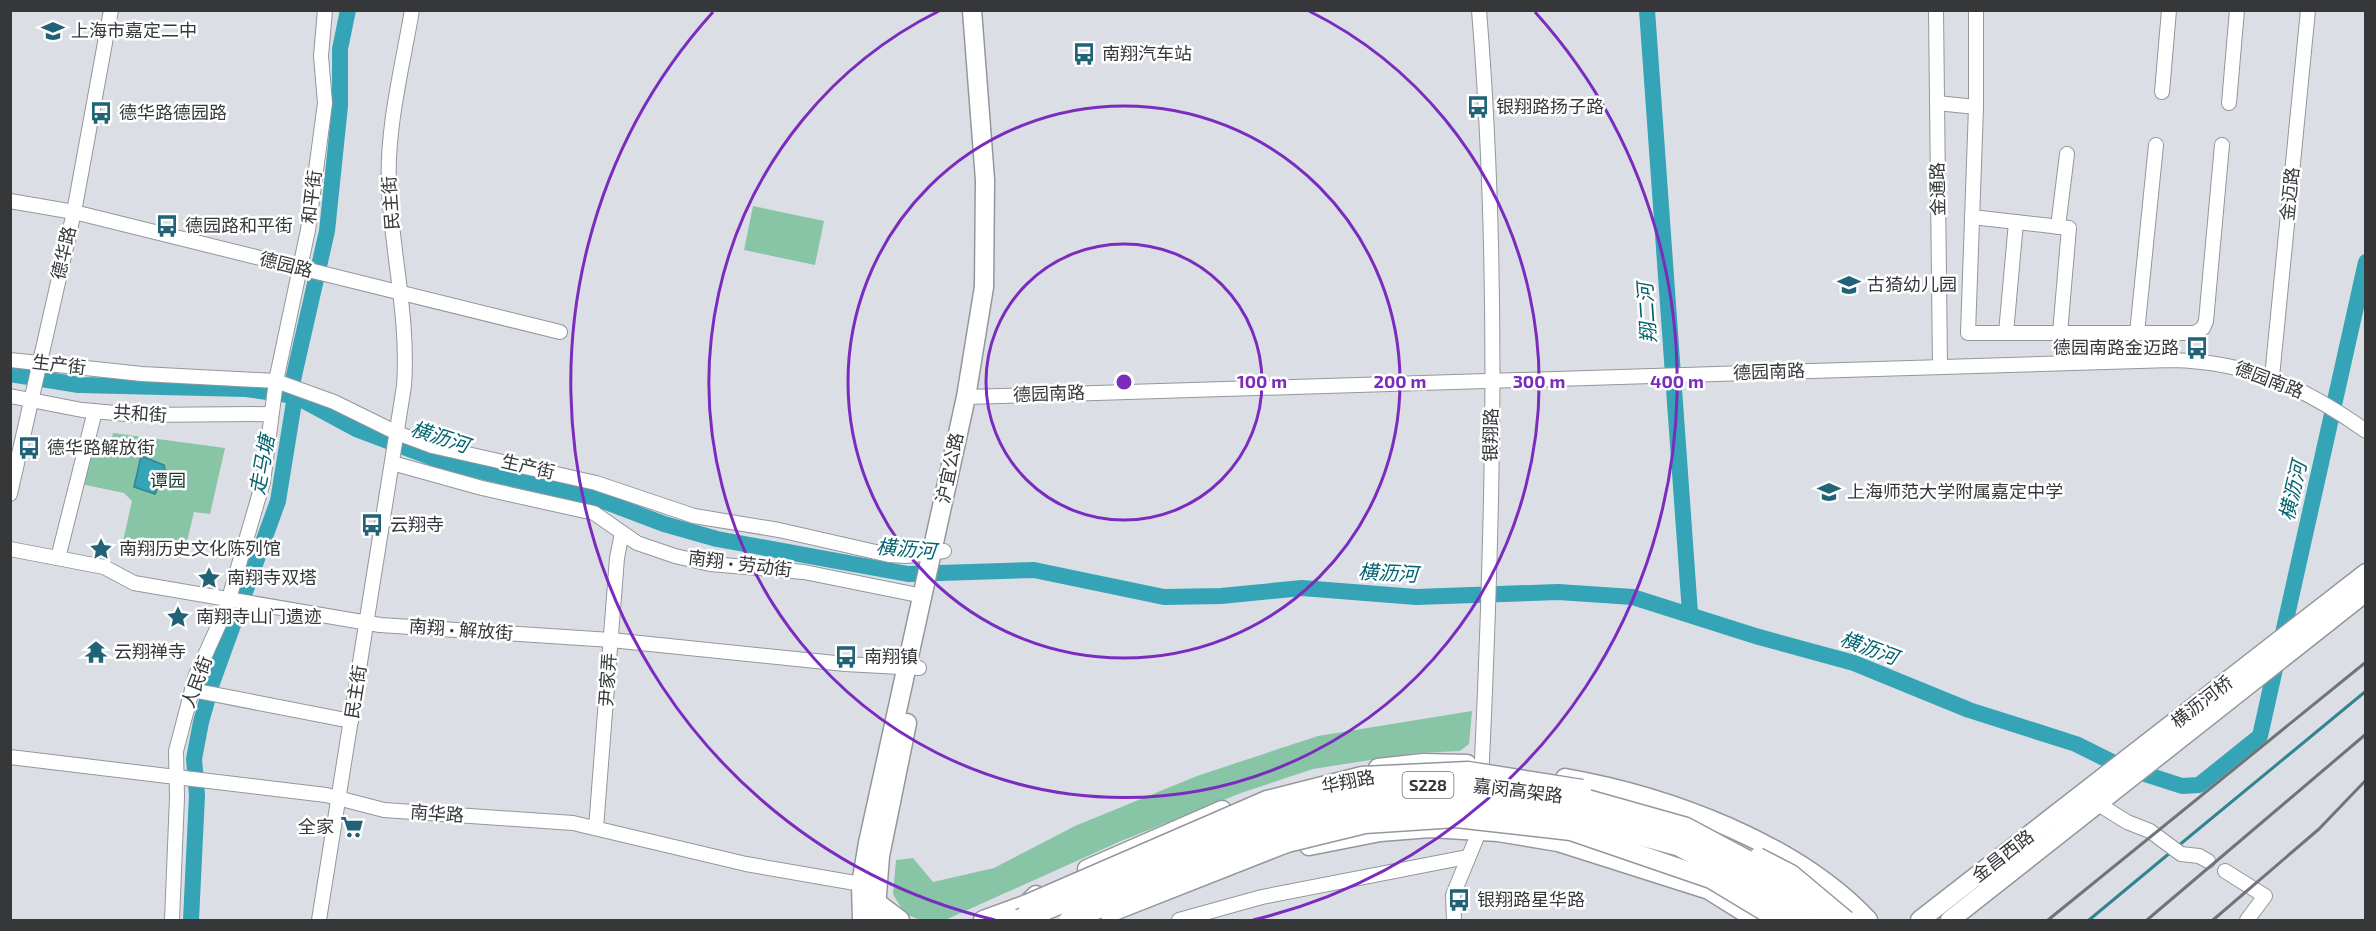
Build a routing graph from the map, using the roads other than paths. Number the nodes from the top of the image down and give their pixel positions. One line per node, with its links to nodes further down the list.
1 (111, 10): 20 (street, 德华路)
2 (325, 10): 24 (street, 和平街)
3 (412, 10): 25 (street, 民主街)
4 (972, 10): 37 (main road, 沪宜公路)
5 (982, 10): 37 (main road, 沪宜公路)
6 (1479, 10): 34 (street, 银翔路)
7 (1936, 10): 13 (street, 金通路)
8 (1976, 10): 15 (street)
9 (2169, 10): 12 (street)
10 (2237, 10): 14 (street)
11 (2308, 10): 33 (street, 金迈路)
12 (2162, 92)
13 (1937, 103): 15 (street); 32 (street, 金通路)
14 (2229, 103)
15 (1976, 107): 21 (street)
16 (2156, 144): 29 (street)
17 (2222, 145): 29 (street)
18 (2067, 154): 23 (street)
19 (10, 201): 20 (street, 德园路)
20 (74, 212): 24 (street, 德园路); 31 (street, 德华路)
21 (1972, 217): 22 (street); 27 (street)
22 (2016, 222): 23 (street); 27 (street)
23 (2058, 227): 28 (street)
24 (312, 272): 25 (street, 德园路); 35 (street, 和平街)
25 (400, 293): 26 (street, 德园路); 41 (street, 民主街)
26 (560, 333)
27 (2006, 333): 28 (street)
28 (2060, 333): 29 (street)
29 (2137, 333)
30 (10, 360): 31 (street, 生产街)
31 (39, 363): 35 (street, 生产街); 38 (street, 德华路)
32 (1940, 367): 33 (street, 德园南路); 34 (street, 德园南路)
33 (2272, 377): 40 (street, 德园南路)
34 (1492, 381): 37 (street, 德园南路); 58 (street, 银翔路)
35 (276, 394): 39 (street, 共和街); 41 (street, 生产街); 51 (street, 人民街)
36 (10, 396): 38 (street, 共和街)
37 (971, 397): 47 (main road, 沪宜公路)
38 (31, 400): 39 (street, 共和街); 43 (street, 德华路)
39 (95, 411): 46 (street)
40 (2361, 428)
41 (397, 433): 42 (street, 民主街); 47 (street, 生产街)
42 (392, 463): 44 (street, 南翔 • 劳动街); 52 (street, 民主街)
43 (10, 494)
44 (622, 533): 49 (street, 南翔 • 劳动街); 53 (street, 尹家弄)
45 (10, 549): 46 (street, 南翔 • 解放街)
46 (58, 558): 51 (street, 南翔 • 解放街)
47 (937, 558): 49 (main road, 沪宜公路)
48 (2366, 573): 61 (main road, 横沥河桥)
49 (928, 590): 54 (main road, 沪宜公路)
50 (2366, 592): 61 (main road, 横沥河桥)
51 (239, 600): 52 (street, 南翔 • 解放街); 55 (street, 人民街)
52 (367, 622): 53 (street, 南翔 • 解放街); 56 (street, 民主街)
53 (611, 640): 54 (street, 南翔 • 解放街); 62 (street, 尹家弄)
54 (913, 668): 67 (main road, 沪宜公路)
55 (202, 692): 56 (street); 59 (street, 人民街)
56 (351, 721): 60 (street, 民主街)
57 (10, 757): 59 (street, 南华路)
58 (1482, 764): 63 (street, 银翔路); 68 (main road); 85 (main road)
59 (181, 777): 60 (street, 南华路); 69 (street, 人民街)
60 (339, 797): 62 (street, 南华路); 70 (street, 民主街)
61 (2094, 797): 65 (street); 86 (main road, 金昌西路); 87 (main road, 金昌西路)
62 (597, 828): 67 (street, 南华路)
63 (1479, 832): 64 (street, 银翔路); 77 (main road); 80 (main road)
64 (1467, 857): 78 (street); 79 (street, 银翔路)
65 (2208, 861)
66 (2225, 871): 88 (street)
67 (868, 901): 71 (main road); 72 (main road, 沪宜公路); 73 (main road)
68 (1023, 912): 74 (main road, 华翔路); 83 (highway, 嘉闵高架路 / S228, bridge); 84 (main road, 华翔路, bridge)
69 (172, 921)
70 (319, 921)
71 (853, 921)
72 (862, 921)
73 (900, 921)
74 (983, 921)
75 (1070, 921): 82 (highway, 嘉闵高架路 / S228, bridge)
76 (1091, 921): 81 (main road, bridge)
77 (1111, 921)
78 (1179, 921)
79 (1454, 921)
80 (1757, 921)
81 (1779, 921)
82 (1801, 921)
83 (1830, 921)
84 (1846, 921)
85 (1868, 921)
86 (1920, 921)
87 (1950, 921)
88 (2247, 921)

